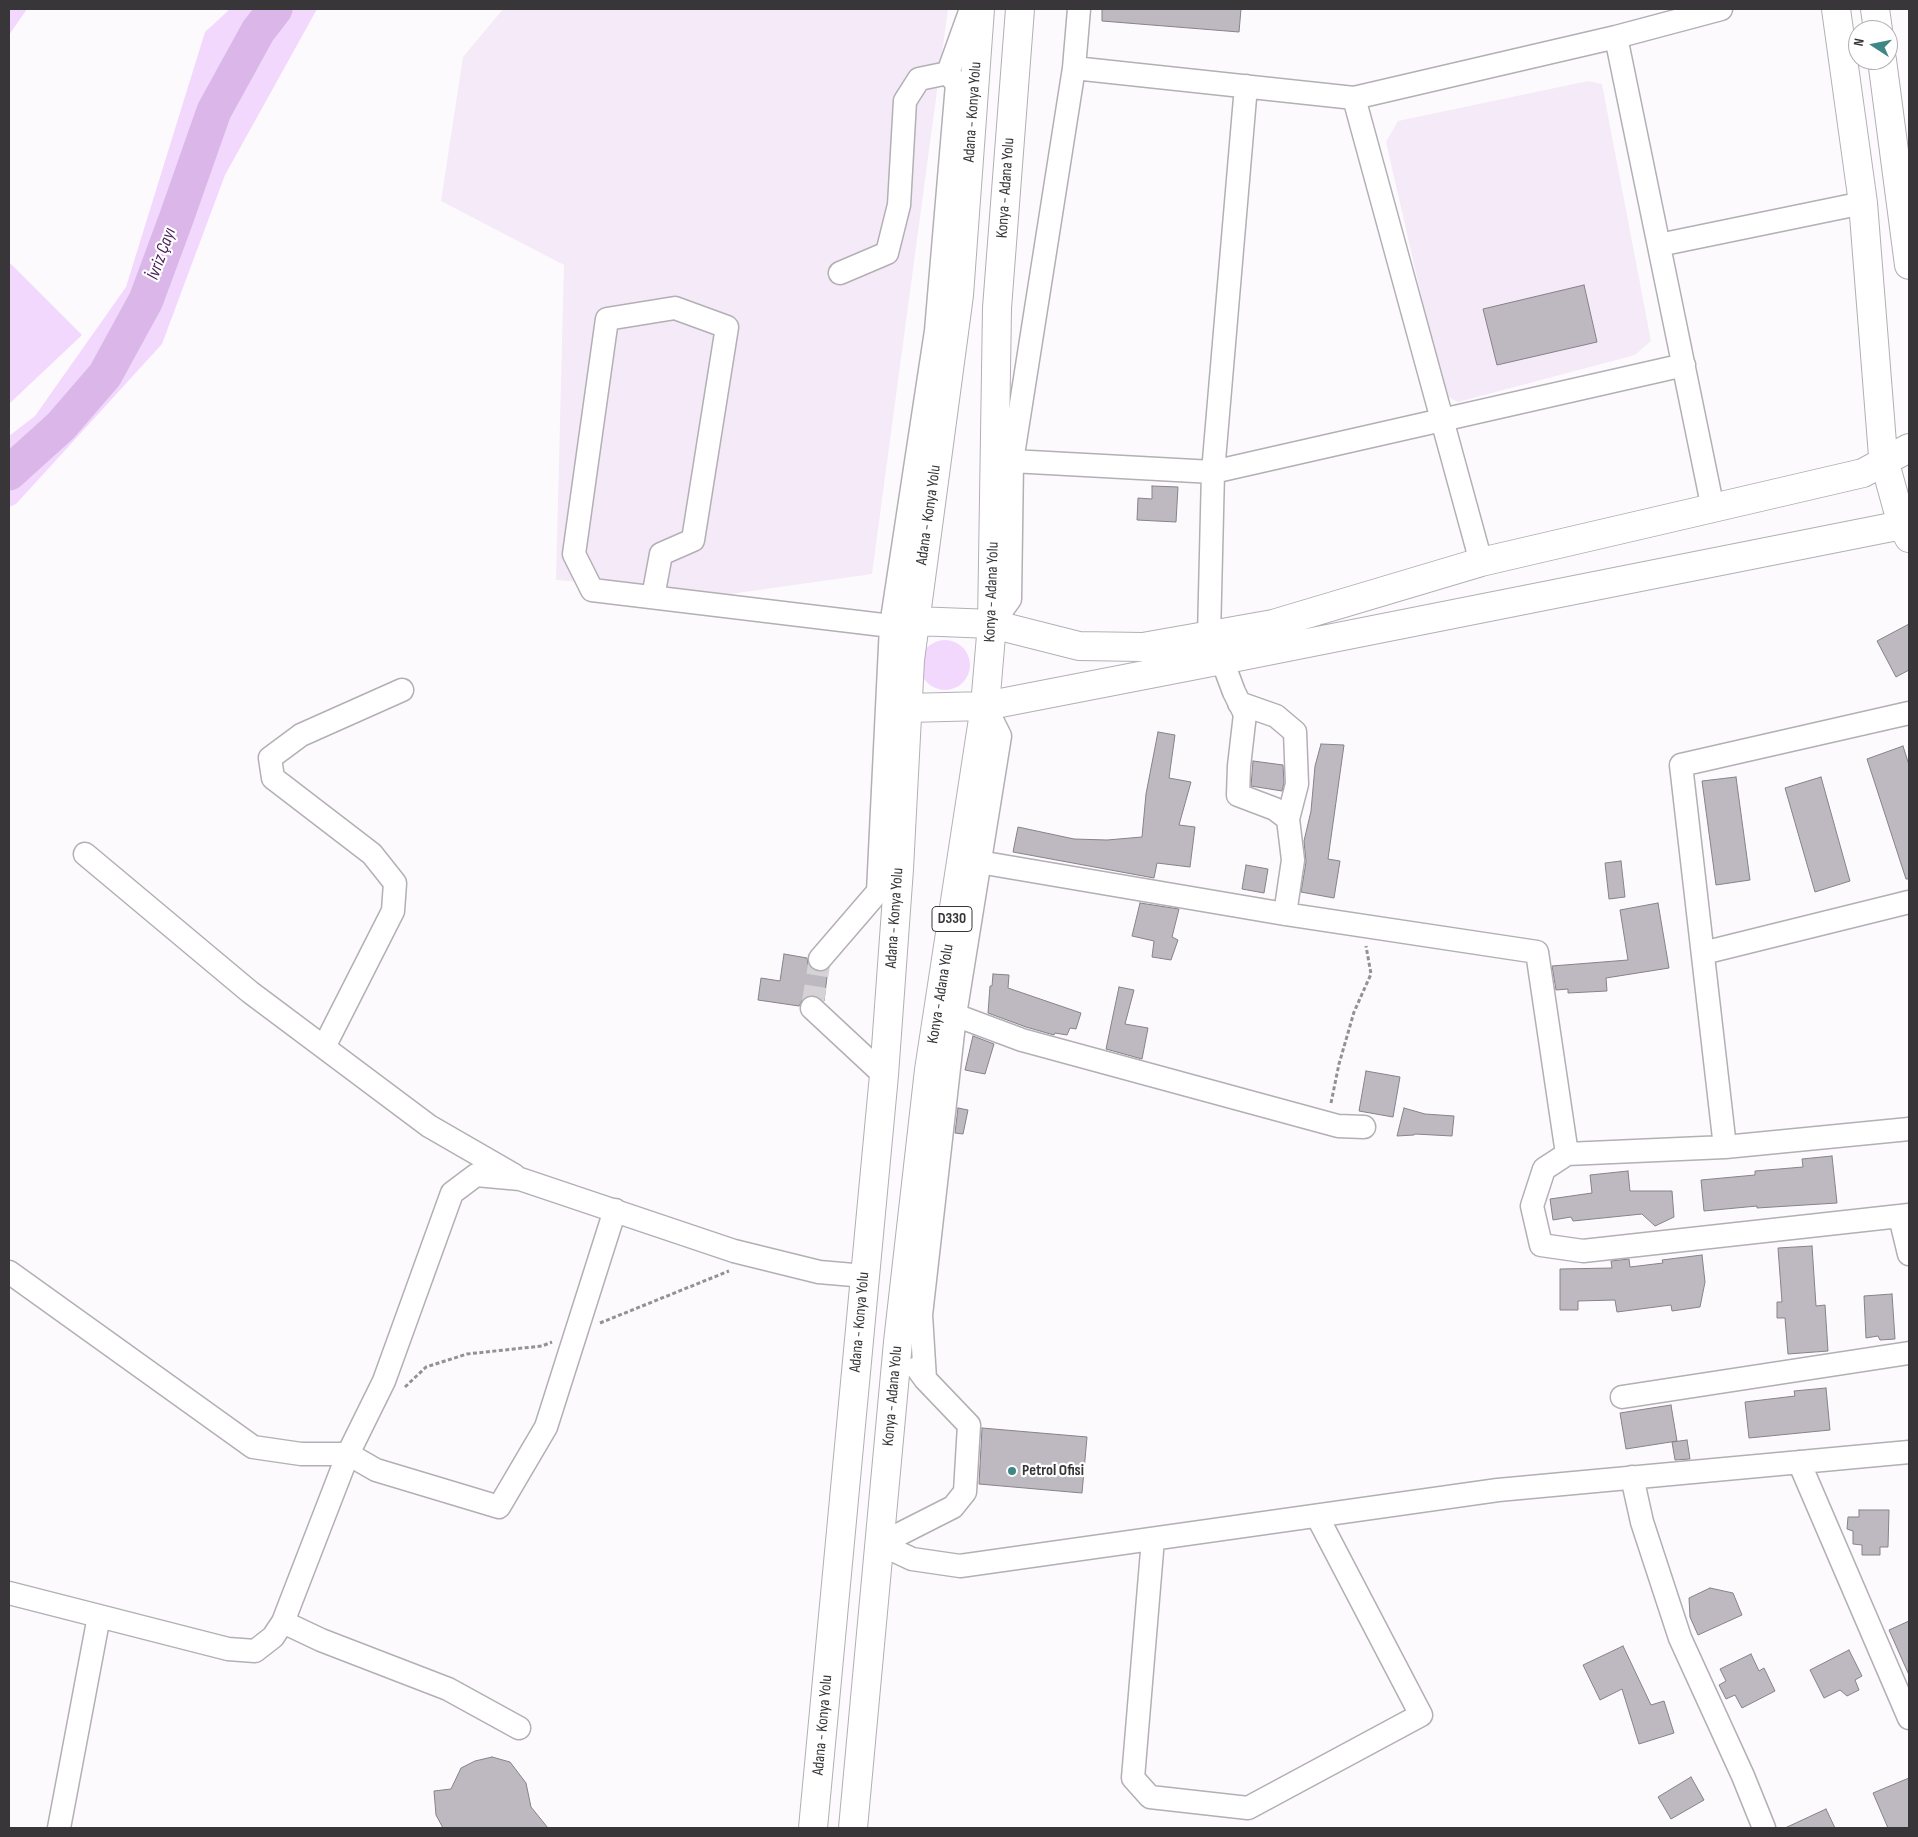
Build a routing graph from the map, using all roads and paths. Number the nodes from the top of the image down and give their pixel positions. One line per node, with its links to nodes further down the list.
1 (971, 9): 10 (street)
2 (980, 9): 27 (main road, Adana - Konya Yolu)
3 (1020, 9): 28 (main road, Konya - Adana Yolu / D330)
4 (1079, 9): 8 (street)
5 (1721, 9): 7 (street)
6 (1836, 9): 13 (main road)
7 (1616, 38): 12 (street); 14 (street)
8 (1074, 68): 11 (street); 20 (street)
9 (1883, 70): 15 (main road)
10 (948, 73): 16 (street); 27 (street)
11 (1246, 86): 12 (street); 22 (street)
12 (1354, 98): 18 (street)
13 (1863, 203): 14 (street); 21 (main road)
14 (1659, 245): 17 (street)
15 (1909, 265)
16 (840, 273)
17 (1684, 365): 18 (street); 23 (street)
18 (1442, 419): 22 (street); 25 (street)
19 (1909, 448): 21 (main road)
20 (1012, 461): 22 (street); 28 (street)
21 (1884, 462): 23 (main road); 24 (main road)
22 (1213, 472): 29 (street)
23 (1714, 509): 25 (main road)
24 (1907, 530): 30 (main road)
25 (1481, 562): 29 (main road)
26 (653, 597): 26 (street); 27 (street)
27 (903, 623): 28 (main road); 34 (main road, Adana - Konya Yolu); 40 (street)
28 (992, 624): 29 (main road); 33 (main road, Konya - Adana Yolu / D330)
29 (1209, 636)
30 (1222, 660): 32 (street); 33 (main road)
31 (402, 690): 48 (street)
32 (1239, 703): 36 (street); 36 (street)
33 (985, 706): 34 (main road); 38 (street); 61 (main road, Konya - Adana Yolu / D330)
34 (907, 708): 39 (main road, Adana - Konya Yolu)
35 (1909, 713): 44 (street)
36 (1288, 819): 42 (street)
37 (85, 854): 48 (street)
38 (979, 862): 42 (street); 47 (street)
39 (899, 869): 40 (street); 49 (main road, Adana - Konya Yolu)
40 (878, 892): 45 (street)
41 (1909, 902): 44 (street)
42 (1285, 914): 43 (street)
43 (1362, 925): 50 (path); 54 (street)
44 (1703, 953): 53 (street)
45 (820, 959)
46 (812, 1008): 49 (street)
47 (955, 1014): 50 (street); 63 (street)
48 (324, 1047): 55 (street)
49 (884, 1075): 60 (main road, Adana - Konya Yolu)
50 (1327, 1123): 51 (street)
51 (1364, 1127)
52 (1909, 1129): 53 (street)
53 (1725, 1146): 54 (street)
54 (1567, 1154): 57 (street)
55 (520, 1179): 56 (street); 66 (street)
56 (615, 1210): 60 (street); 66 (street)
57 (1905, 1216): 58 (street)
58 (1909, 1254)
59 (9, 1272): 66 (street)
60 (865, 1276): 78 (main road, Adana - Konya Yolu)
61 (898, 1342): 63 (street); 71 (main road, Konya - Adana Yolu / D330)
62 (1909, 1354): 64 (street)
63 (925, 1379): 71 (street)
64 (1622, 1397)
65 (1909, 1452): 67 (street)
66 (348, 1454): 74 (street)
67 (1799, 1462): 68 (street); 75 (street)
68 (1632, 1477): 69 (street); 80 (street)
69 (1317, 1516): 70 (street); 70 (street)
70 (1153, 1539): 71 (street)
71 (880, 1544): 79 (main road, Konya - Adana Yolu / D330)
72 (9, 1593): 73 (street)
73 (99, 1616): 74 (street); 77 (street)
74 (283, 1622): 76 (street)
75 (1909, 1718)
76 (518, 1728)
77 (59, 1828)
78 (813, 1828)
79 (853, 1828)
80 (1764, 1828)

